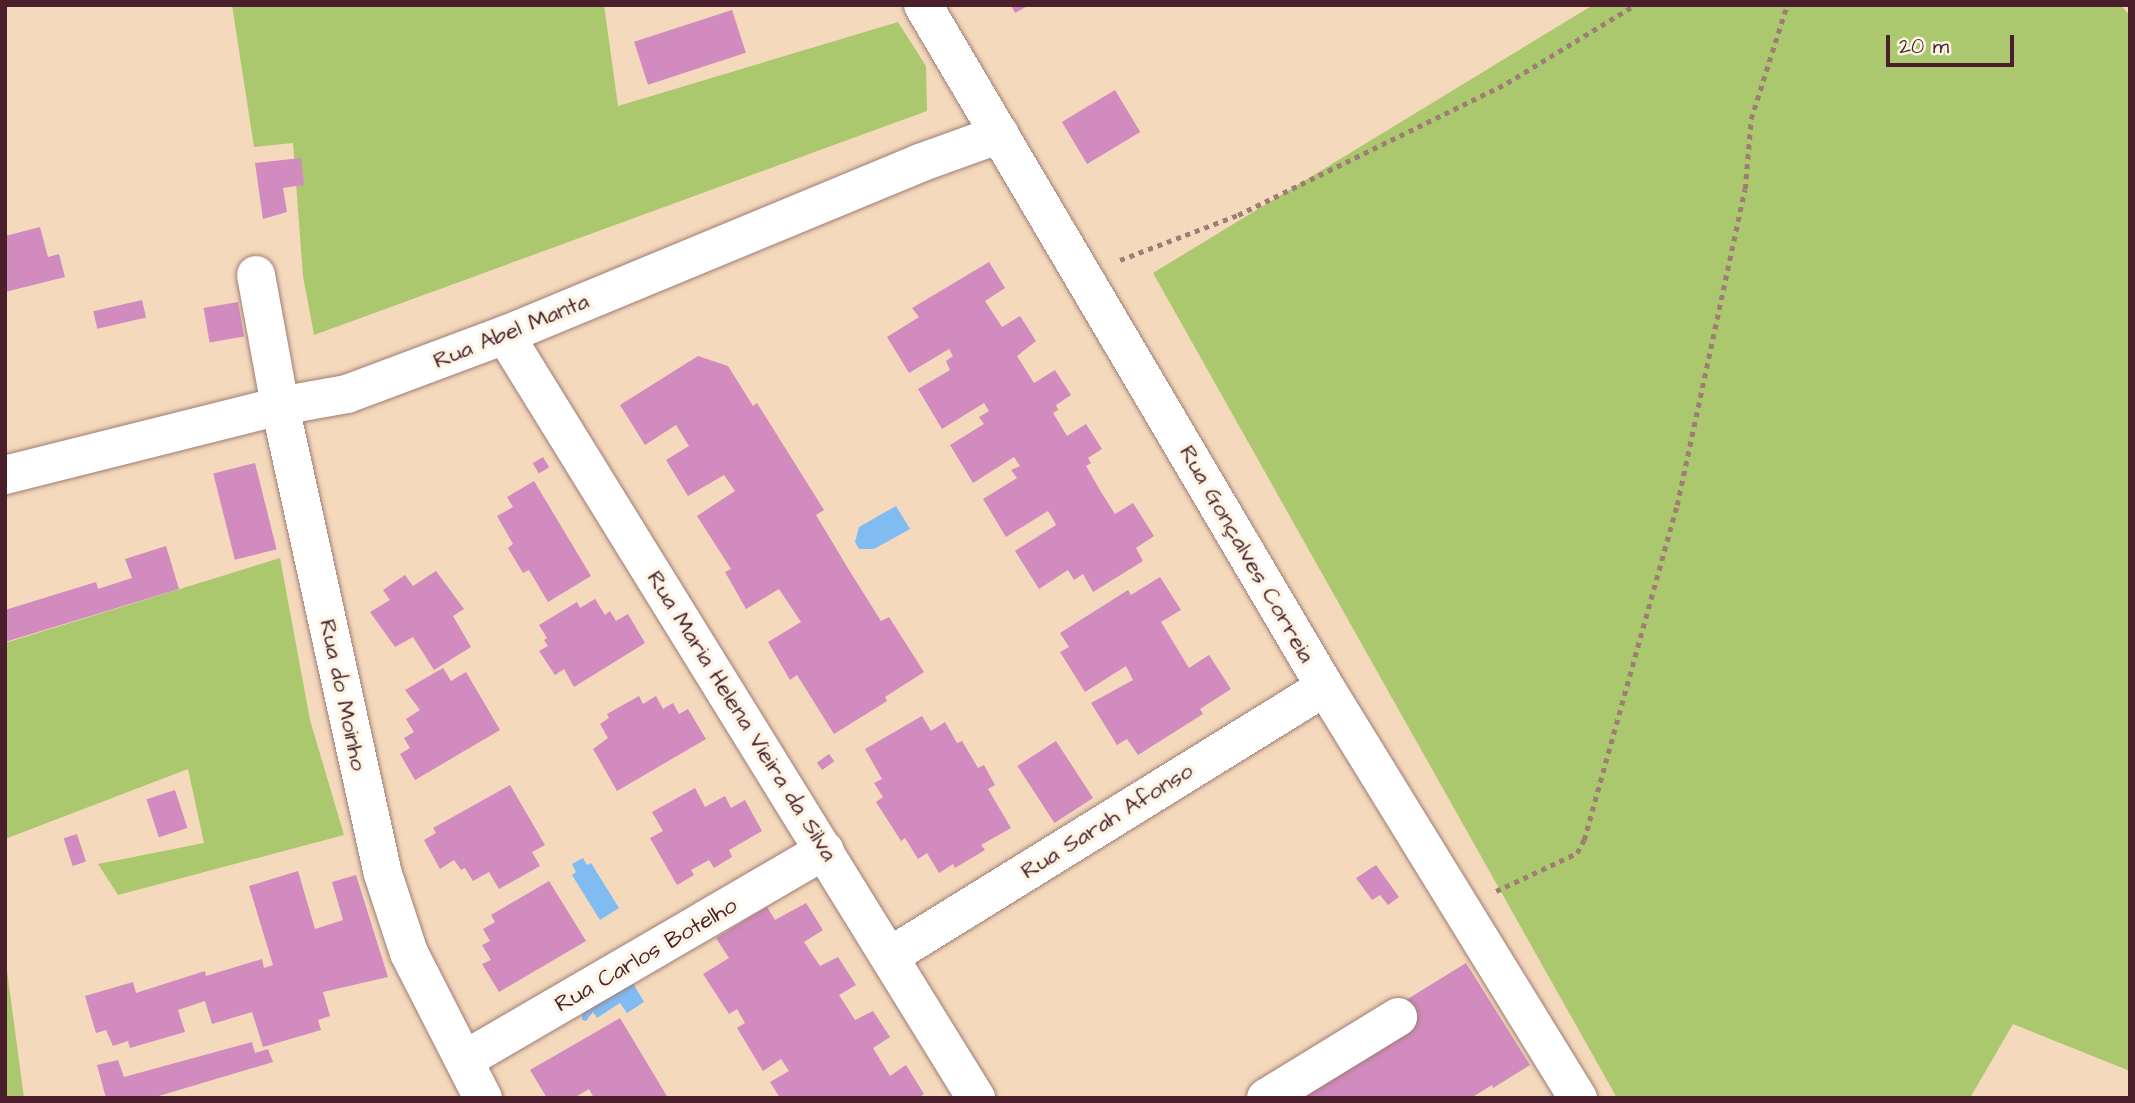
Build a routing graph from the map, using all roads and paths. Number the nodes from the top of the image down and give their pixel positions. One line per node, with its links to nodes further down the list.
1 (923, 5): 4 (street, Rua Gonçalves Correia)
2 (1635, 5): 5 (path)
3 (1787, 5): 12 (path)
4 (1000, 134): 5 (street, Rua Gonçalves Correia); 7 (street, Rua Abel Manta)
5 (1083, 274): 10 (street, Rua Gonçalves Correia)
6 (256, 275): 8 (street, Rua do Moinho)
7 (505, 335): 8 (street, Rua Abel Manta); 11 (street, Rua Maria Helena Vieira da Silva)
8 (279, 406): 9 (street, Rua Abel Manta); 15 (street, Rua do Moinho)
9 (5, 475)
10 (1325, 687): 12 (street, Rua Gonçalves Correia); 13 (street, Rua Sarah Afonso)
11 (825, 850): 13 (street, Rua Maria Helena Vieira da Silva); 15 (street, Rua Carlos Botelho)
12 (1462, 906): 19 (street, Rua Gonçalves Correia)
13 (890, 956): 17 (street, Rua Maria Helena Vieira da Silva)
14 (1398, 1017): 18 (street)
15 (466, 1059): 16 (street, Rua do Moinho)
16 (483, 1098)
17 (976, 1098)
18 (1266, 1098)
19 (1578, 1098)

